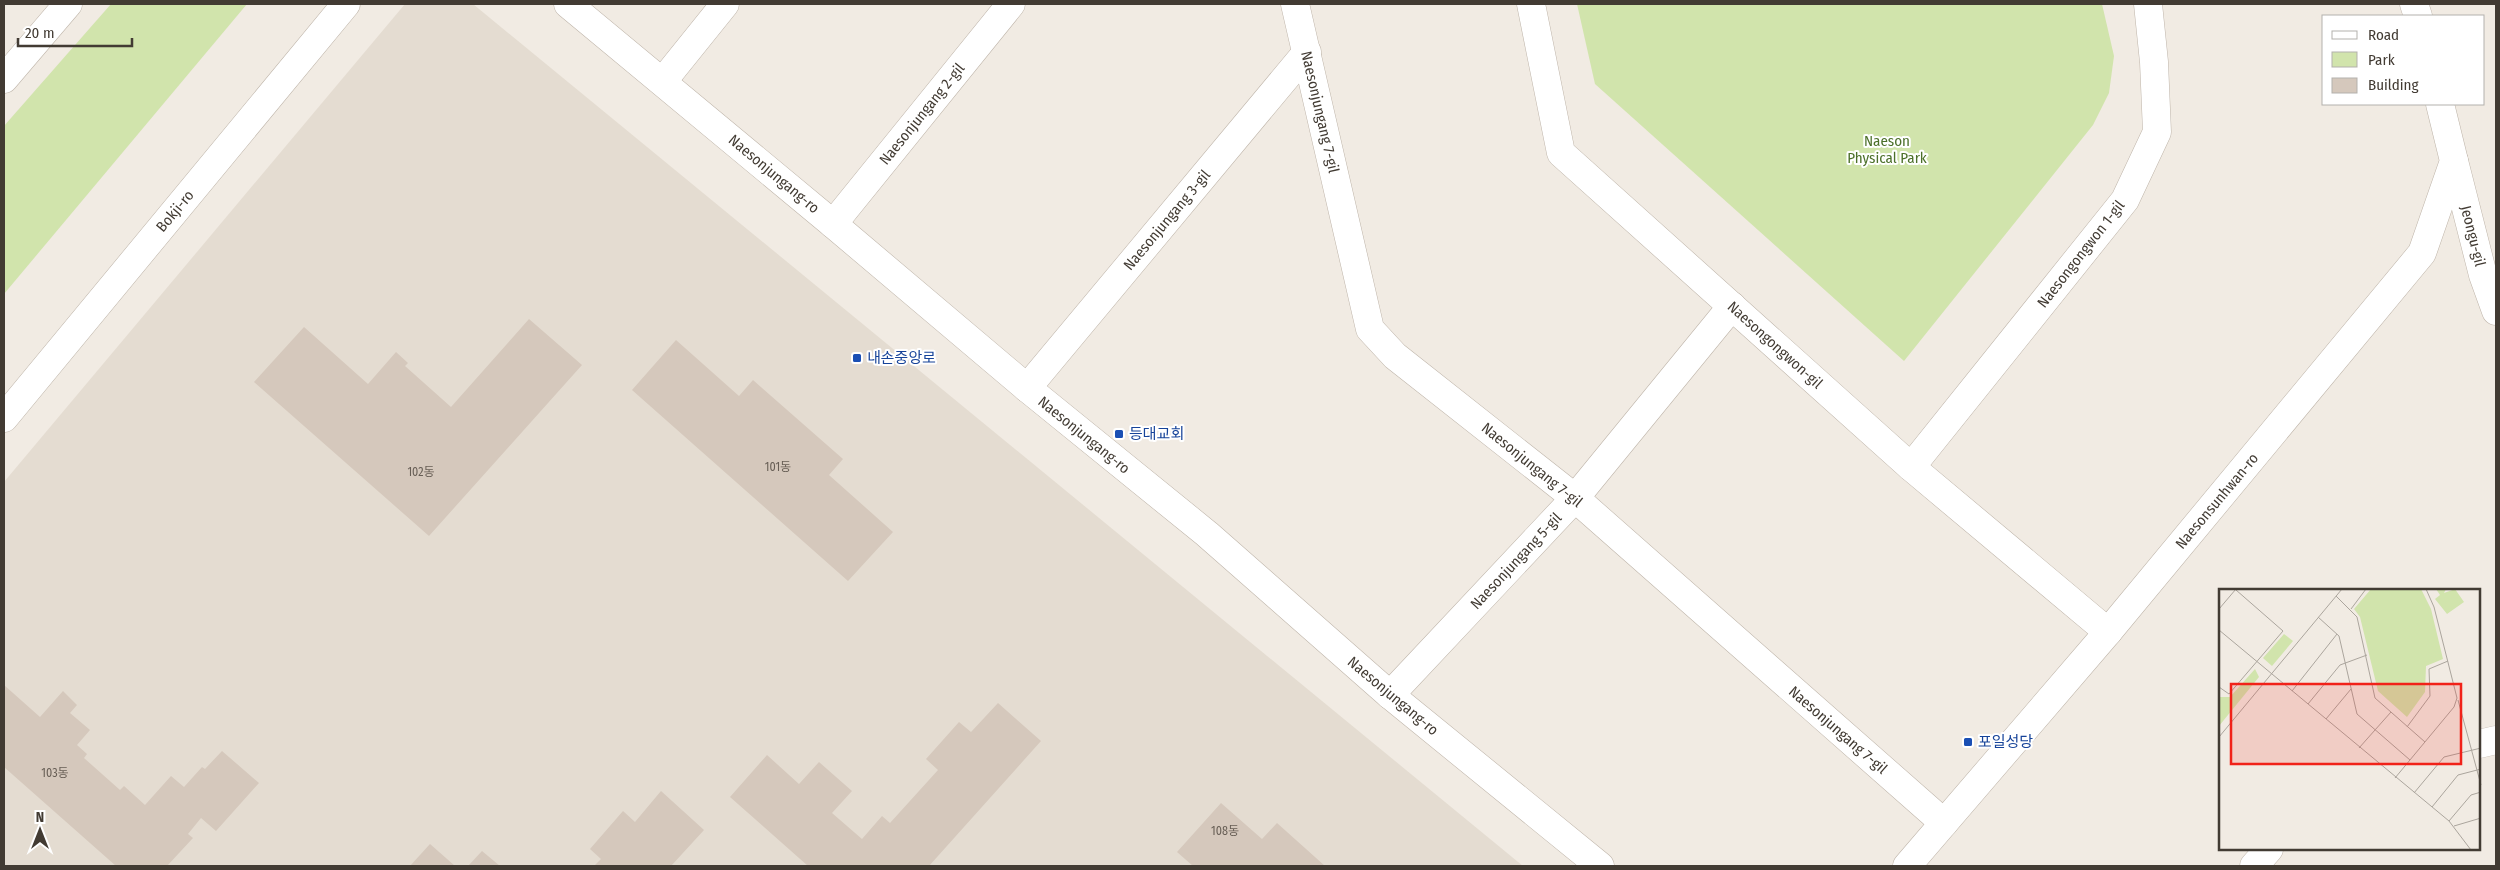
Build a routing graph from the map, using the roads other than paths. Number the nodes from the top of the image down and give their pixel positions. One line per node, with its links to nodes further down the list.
1 (68, 4): 10 (street)
2 (346, 4): 18 (street, Bokji-ro)
3 (568, 4): 11 (street, Naesonjungang-ro)
4 (725, 4): 11 (street)
5 (1011, 4): 14 (street, Naesonjungang 2-gil)
6 (1295, 4): 9 (street, Naesonjungang 7-gil)
7 (1531, 4): 15 (street, Naesongongwon-gil)
8 (2148, 4): 19 (street, Naesongongwon 1-gil)
9 (1307, 52): 17 (street, Naesonjungang 3-gil); 20 (street, Naesonjungang 7-gil)
10 (4, 79)
11 (663, 81): 14 (street, Naesonjungang-ro)
12 (2440, 105): 13 (street)
13 (2454, 161): 16 (street, Jeongu-gil); 21 (street, Naesonsunhwan-ro)
14 (833, 224): 17 (street, Naesonjungang-ro)
15 (1732, 306): 19 (street, Naesongongwon-gil); 20 (street, Naesonjungang 5-gil)
16 (2496, 311)
17 (1027, 388): 22 (street, Naesonjungang-ro)
18 (4, 418)
19 (1911, 467): 21 (street, Naesongongwon-gil)
20 (1575, 498): 22 (street, Naesonjungang 5-gil); 25 (street, Naesonjungang 7-gil)
21 (2108, 632): 25 (street, Naesonsunhwan-ro)
22 (1390, 695): 27 (street, Naesonjungang-ro)
23 (2496, 740): 24 (street)
24 (2480, 744)
25 (1944, 824): 28 (street, Naesonsunhwan-ro)
26 (2268, 850): 29 (street)
27 (1600, 866)
28 (1907, 866)
29 (2254, 866)

